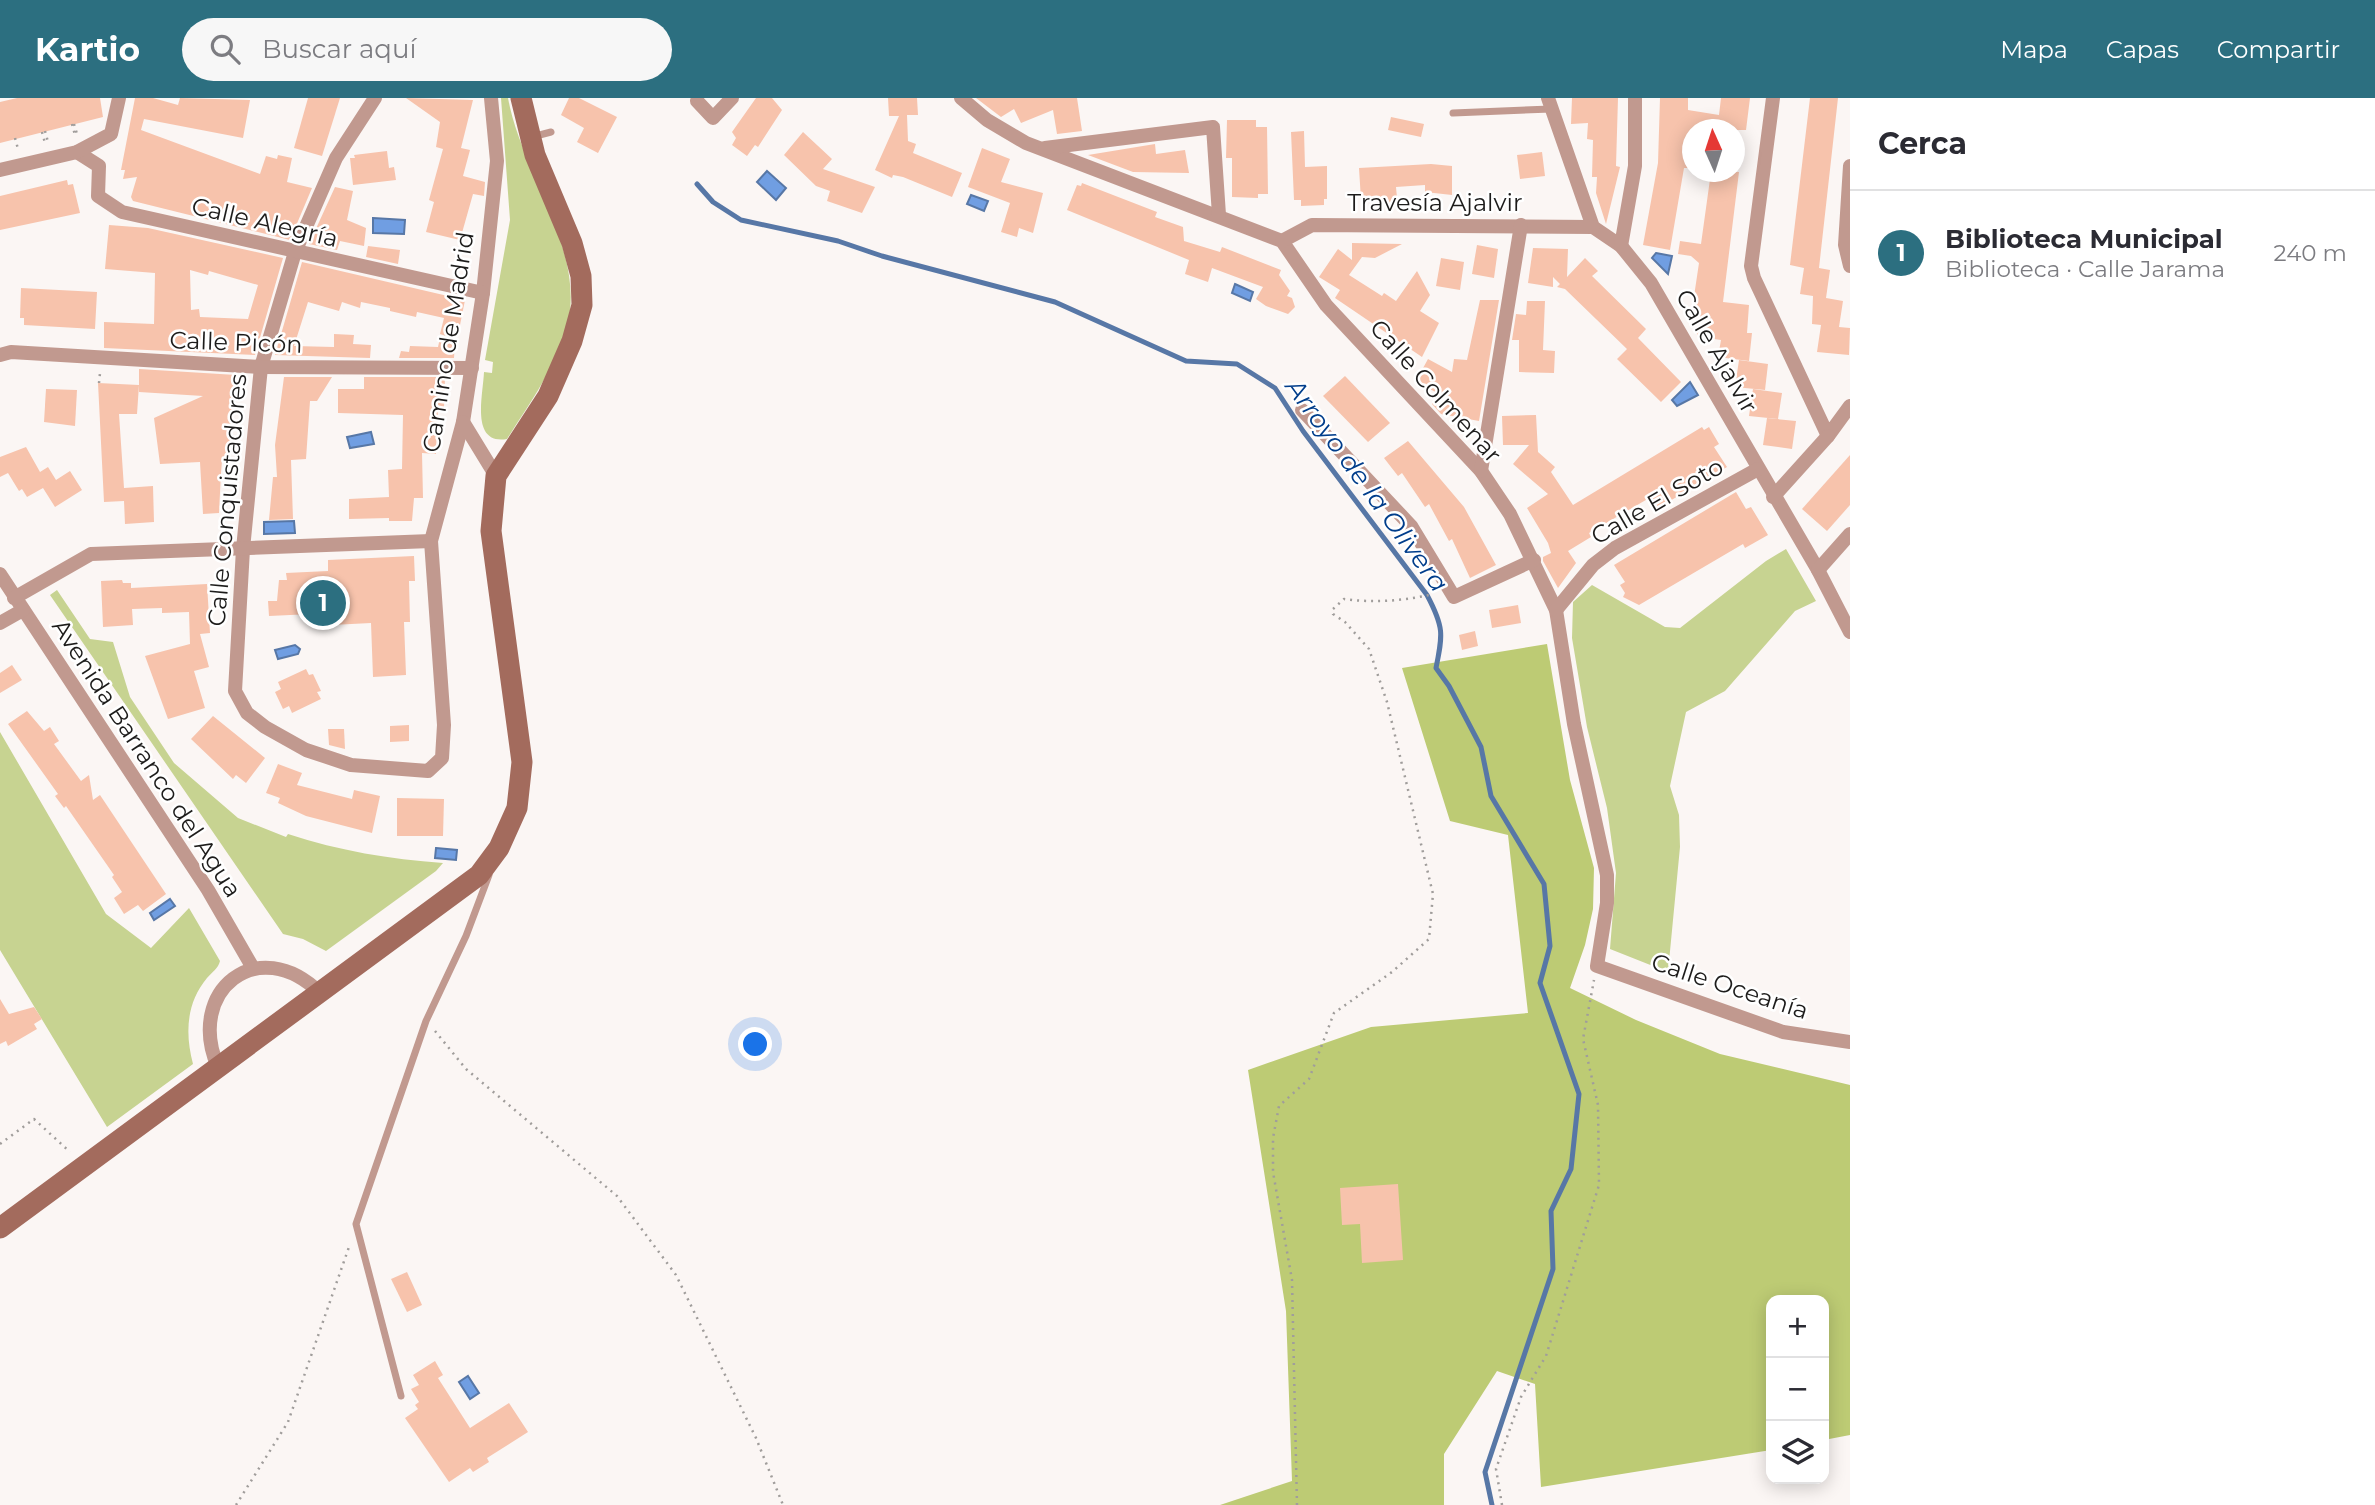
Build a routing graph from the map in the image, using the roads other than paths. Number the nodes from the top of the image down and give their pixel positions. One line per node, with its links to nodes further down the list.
1 (119, 98): 13 (street)
2 (375, 98): 25 (street, Calle Conquistadores)
3 (491, 98): 27 (street, Camino de Madrid)
4 (521, 98): 14 (street)
5 (732, 98): 9 (street)
6 (961, 98): 16 (street)
7 (1636, 98): 24 (street)
8 (1773, 98): 34 (street)
9 (696, 101)
10 (1550, 103): 11 (lane); 22 (street)
11 (1453, 113)
12 (551, 132): 14 (lane)
13 (111, 134): 15 (street); 17 (street)
14 (530, 137): 37 (street)
15 (77, 142): 17 (street); 19 (street)
16 (1041, 149): 20 (street); 20 (street)
17 (99, 166): 25 (street, Calle Alegría)
18 (1850, 166): 26 (street)
19 (0, 170)
20 (1219, 215): 23 (street)
21 (1521, 225): 22 (street, Travesía Ajalvir); 23 (street, Travesía Ajalvir); 36 (street)
22 (1593, 226): 24 (street, Calle Ajalvir)
23 (1282, 241): 36 (street, Calle Colmenar)
24 (1621, 246): 35 (street, Calle Ajalvir)
25 (295, 252): 27 (street, Calle Alegría); 29 (street, Calle Conquistadores)
26 (1850, 266)
27 (483, 293): 30 (street, Camino de Madrid)
28 (0, 355): 29 (street, Calle Picón)
29 (261, 367): 30 (street, Calle Picón); 41 (street, Calle Conquistadores)
30 (472, 368): 33 (street, Camino de Madrid)
31 (1850, 406): 34 (street)
32 (1302, 410): 42 (street)
33 (463, 422): 37 (street); 40 (street, Camino de Madrid)
34 (1828, 436): 38 (street)
35 (1758, 468): 38 (street, Calle Ajalvir); 45 (street, Calle El Soto)
36 (1480, 471): 42 (street, Calle Colmenar)
37 (496, 476): 49 (street)
38 (1773, 497): 43 (street, Calle Ajalvir)
39 (1850, 534): 43 (street)
40 (431, 541): 41 (street); 48 (street, Camino de Madrid)
41 (243, 549): 44 (street); 48 (street, Calle Conquistadores)
42 (1534, 560): 45 (street, Calle Colmenar)
43 (1818, 570): 47 (street, Calle Ajalvir)
44 (9, 591): 46 (street); 51 (street, Avenida Barranco del Agua)
45 (1556, 610): 50 (street, Calle Colmenar)
46 (0, 623)
47 (1850, 632)
48 (442, 758)
49 (499, 848): 52 (street); 56 (lane)
50 (1597, 967): 53 (street, Calle Oceanía)
51 (253, 968): 52 (street); 54 (street)
52 (320, 993): 54 (street)
53 (1850, 1042)
54 (218, 1067): 55 (street)
55 (0, 1228)
56 (401, 1396)

